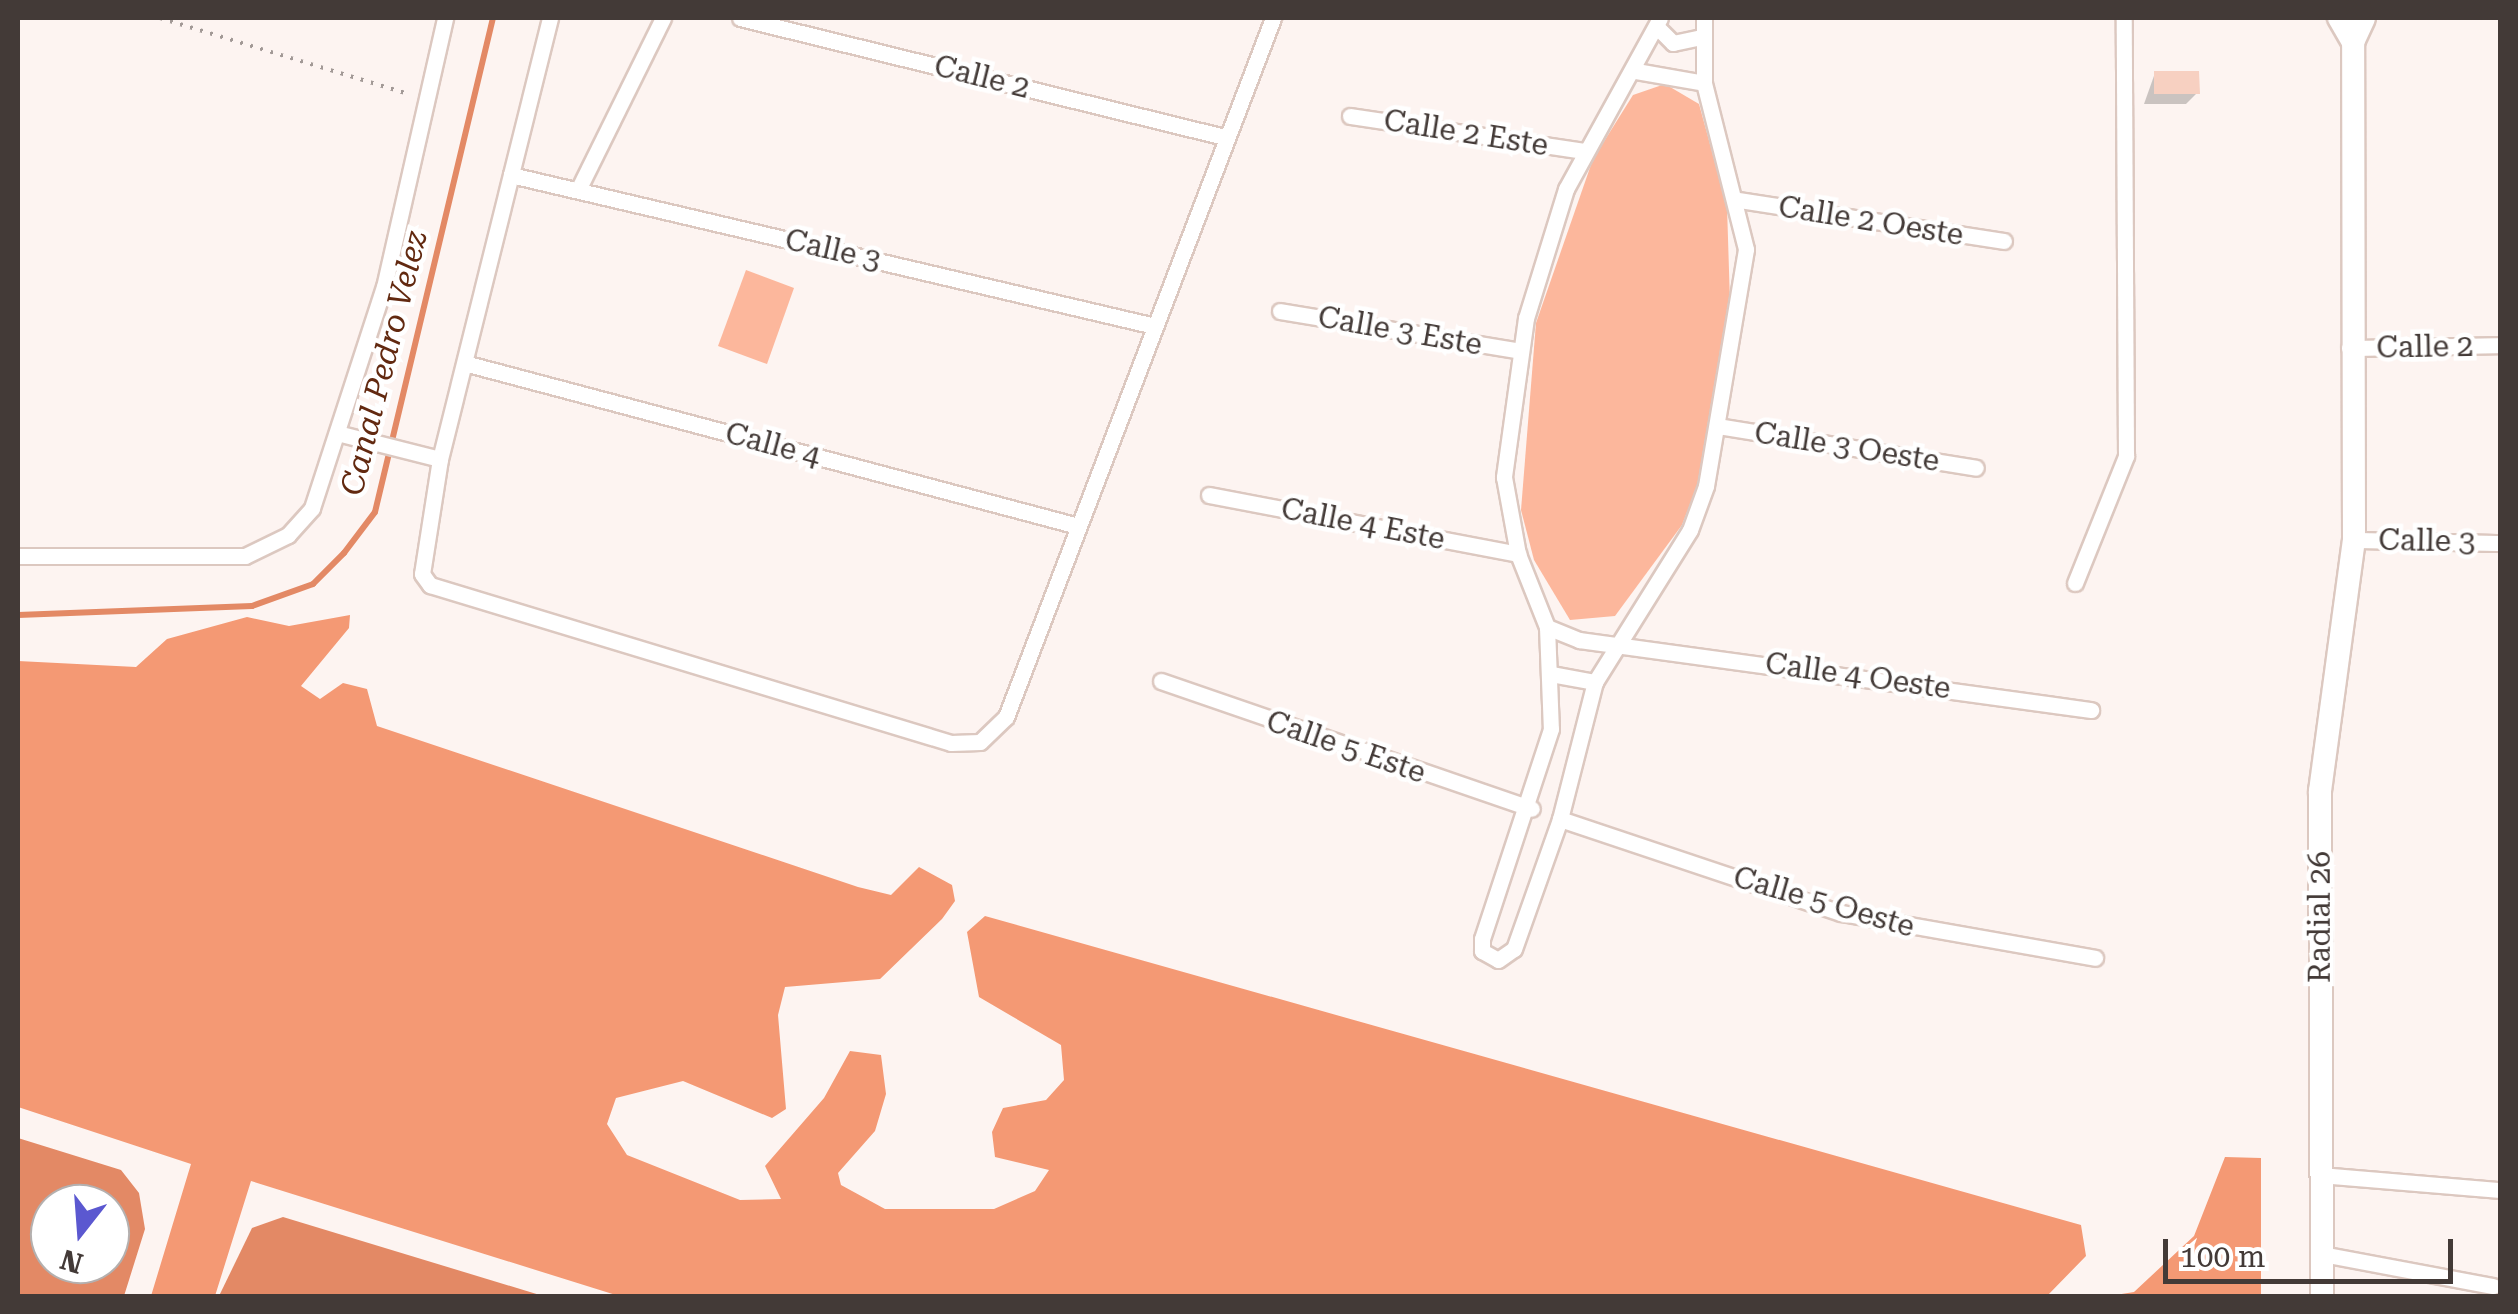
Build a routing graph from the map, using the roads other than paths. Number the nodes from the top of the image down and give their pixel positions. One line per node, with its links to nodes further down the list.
1 (445, 18): 29 (street)
2 (550, 18): 18 (street)
3 (663, 18): 19 (street)
4 (740, 18): 16 (street, Calle 2)
5 (1273, 18): 16 (street)
6 (1704, 18): 11 (street)
7 (2124, 18): 38 (street)
8 (2339, 18): 12 (main road)
9 (2364, 18): 12 (main road)
10 (1659, 23): 11 (street); 13 (street)
11 (1701, 36): 14 (street)
12 (2354, 42): 25 (main road, Radial 26)
13 (1636, 71): 14 (street); 17 (street)
14 (1704, 83): 20 (street)
15 (1350, 116): 17 (street, Calle 2 Este)
16 (1224, 137): 23 (street)
17 (1583, 151): 26 (street)
18 (511, 175): 19 (street, Calle 3); 27 (street)
19 (578, 190): 23 (street, Calle 3)
20 (1739, 200): 21 (street, Calle 2 Oeste); 28 (street)
21 (2004, 241)
22 (1280, 310): 26 (street, Calle 3 Este)
23 (1155, 326): 33 (street)
24 (2500, 345): 25 (street, Calle 2)
25 (2350, 348): 34 (main road, Radial 26)
26 (1520, 351): 36 (street)
27 (468, 364): 30 (street); 33 (street, Calle 4)
28 (1718, 426): 31 (street, Calle 3 Oeste); 40 (street)
29 (341, 434): 30 (street); 37 (street)
30 (440, 459): 33 (street)
31 (1976, 468)
32 (1209, 495): 36 (street, Calle 4 Este)
33 (1078, 526)
34 (2354, 540): 35 (street, Calle 3); 48 (main road, Radial 26)
35 (2500, 543)
36 (1518, 554): 39 (street)
37 (18, 556)
38 (2075, 583)
39 (1548, 627): 40 (street, Calle 4 Oeste); 41 (street)
40 (1625, 642): 43 (street); 44 (street, Calle 4 Oeste)
41 (1551, 674): 43 (street); 45 (street)
42 (1162, 680): 45 (street, Calle 5 Este)
43 (1594, 682): 46 (street)
44 (2091, 710)
45 (1532, 808): 46 (street)
46 (1560, 819): 47 (street, Calle 5 Oeste)
47 (2094, 958)
48 (2320, 1175): 49 (street); 50 (main road, Radial 26)
49 (2500, 1190)
50 (2322, 1254): 51 (street); 52 (main road, Radial 26)
51 (2493, 1286)
52 (2322, 1296)

